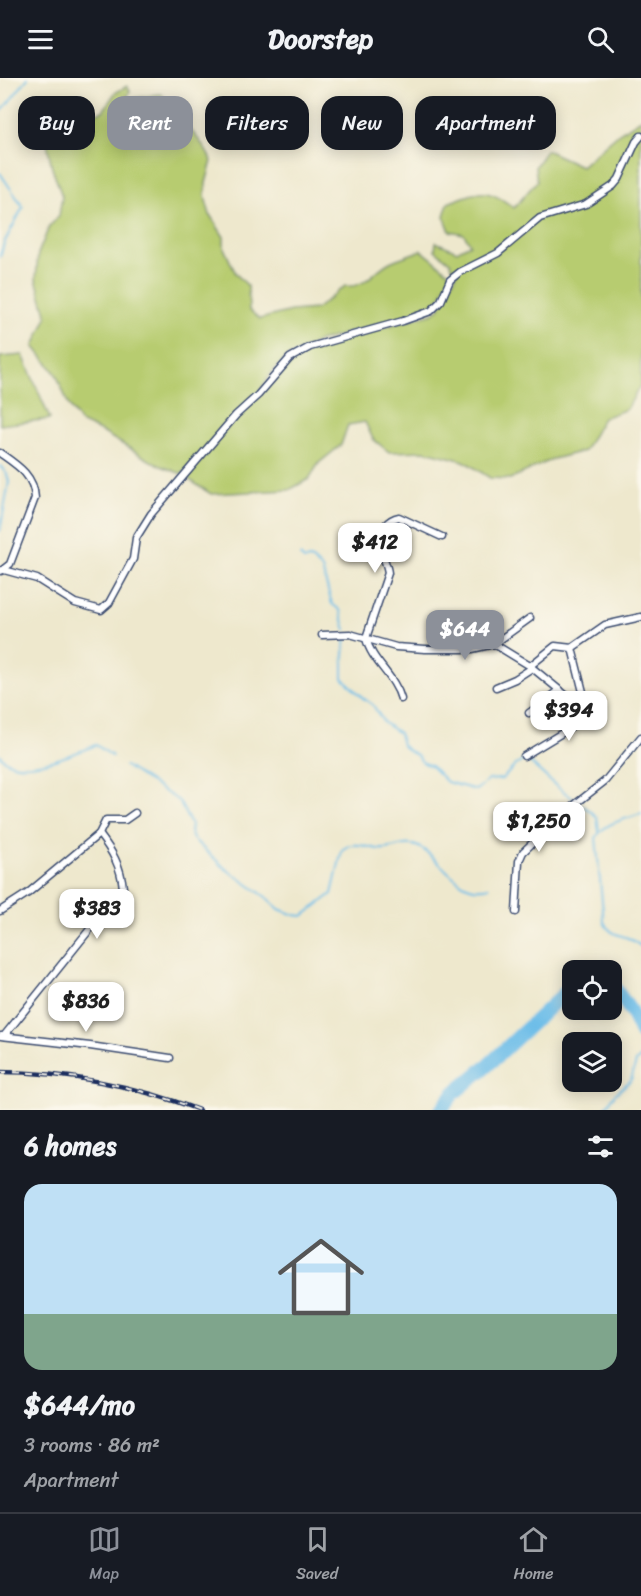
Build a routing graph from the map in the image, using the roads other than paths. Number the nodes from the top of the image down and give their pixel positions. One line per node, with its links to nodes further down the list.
1 (641, 136): 4 (street)
2 (0, 453): 4 (street)
3 (442, 537): 8 (street)
4 (2, 570)
5 (641, 617): 10 (street)
6 (530, 618): 9 (street)
7 (322, 635): 8 (street)
8 (366, 638): 9 (street); 14 (street)
9 (494, 644): 11 (street)
10 (572, 648): 11 (street); 15 (street)
11 (531, 667): 12 (street); 13 (street)
12 (496, 687)
13 (560, 690): 15 (street); 16 (street)
14 (401, 699)
15 (579, 706): 18 (street)
16 (529, 713)
17 (641, 737): 22 (street)
18 (524, 756)
19 (135, 813): 20 (street)
20 (99, 834): 21 (street); 23 (street)
21 (0, 911)
22 (516, 912)
23 (2, 1036): 24 (street)
24 (170, 1058)

